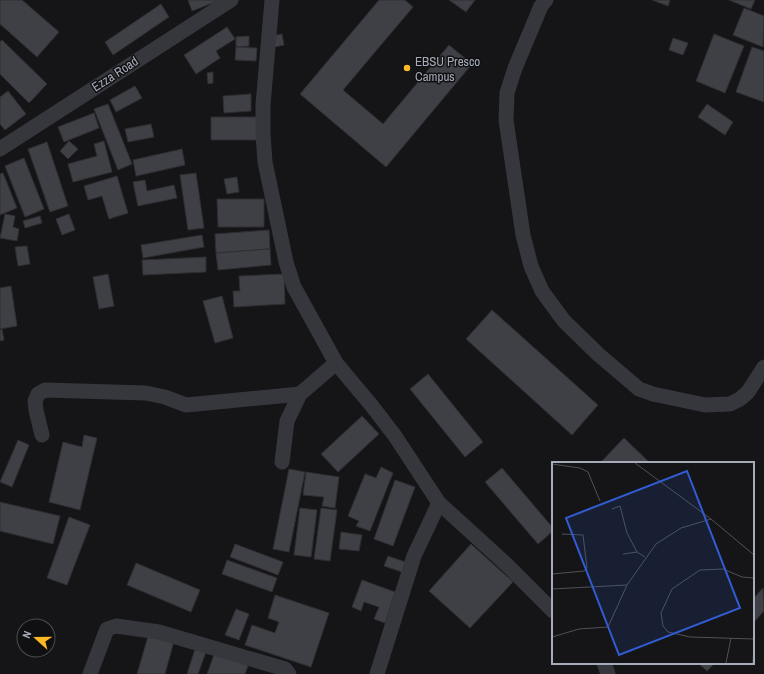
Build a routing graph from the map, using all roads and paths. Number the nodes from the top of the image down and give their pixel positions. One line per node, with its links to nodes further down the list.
1 (231, 0): 4 (street, Ezza Road)
2 (272, 0): 5 (street)
3 (546, 0): 6 (street)
4 (0, 149)
5 (336, 363): 7 (street); 10 (street)
6 (764, 367)
7 (300, 394): 8 (street); 9 (street)
8 (42, 436)
9 (282, 462)
10 (439, 503): 11 (street); 15 (street)
11 (552, 610)
12 (604, 664): 16 (street)
13 (90, 674): 14 (street)
14 (289, 674)
15 (377, 674)
16 (608, 674)

